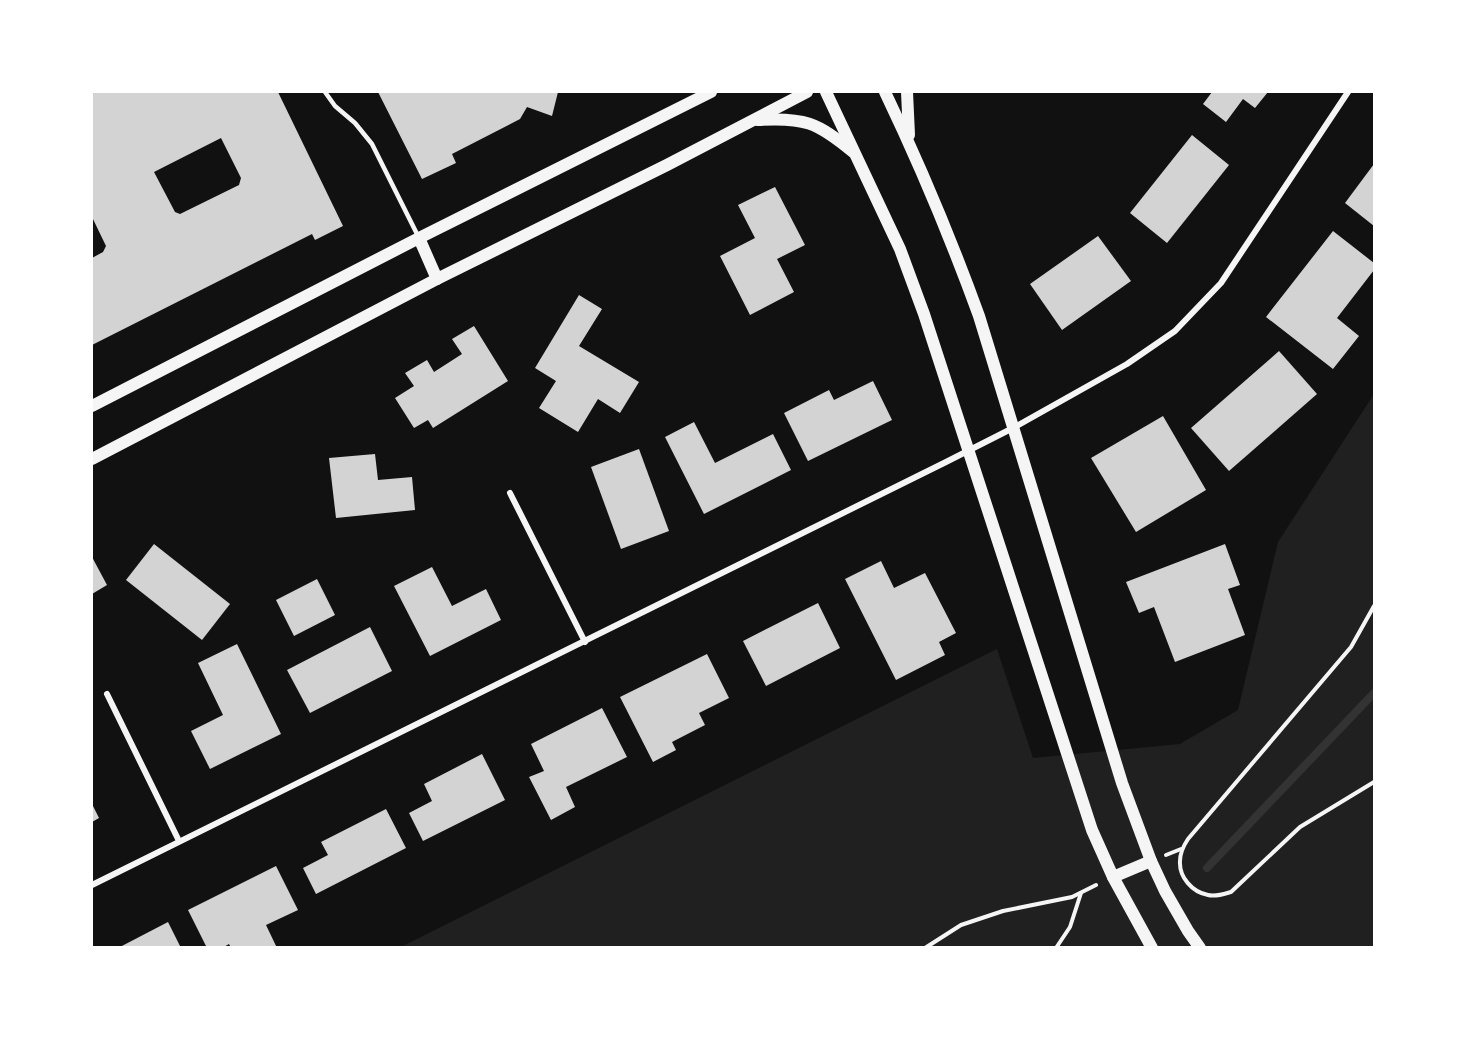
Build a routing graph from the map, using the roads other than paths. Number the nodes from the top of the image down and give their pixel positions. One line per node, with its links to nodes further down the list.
1 (325, 92): 12 (lane)
2 (711, 92): 8 (main road)
3 (807, 92): 9 (main road)
4 (826, 92): 11 (main road)
5 (885, 92): 10 (main road)
6 (907, 92): 10 (main road)
7 (1348, 92): 15 (street)
8 (698, 96): 12 (main road)
9 (750, 121): 11 (main road); 13 (main road)
10 (909, 142): 15 (main road)
11 (856, 154): 16 (main road)
12 (419, 238): 13 (main road); 14 (main road)
13 (437, 279): 17 (main road)
14 (92, 406)
15 (1013, 428): 16 (street); 22 (main road)
16 (969, 450): 19 (street); 23 (main road)
17 (92, 459)
18 (510, 493): 19 (street)
19 (585, 642): 21 (street)
20 (107, 694): 21 (street)
21 (179, 841): 24 (street)
22 (1151, 861): 23 (main road); 26 (main road)
23 (1113, 877): 25 (main road)
24 (92, 885)
25 (1152, 948)
26 (1200, 948)

